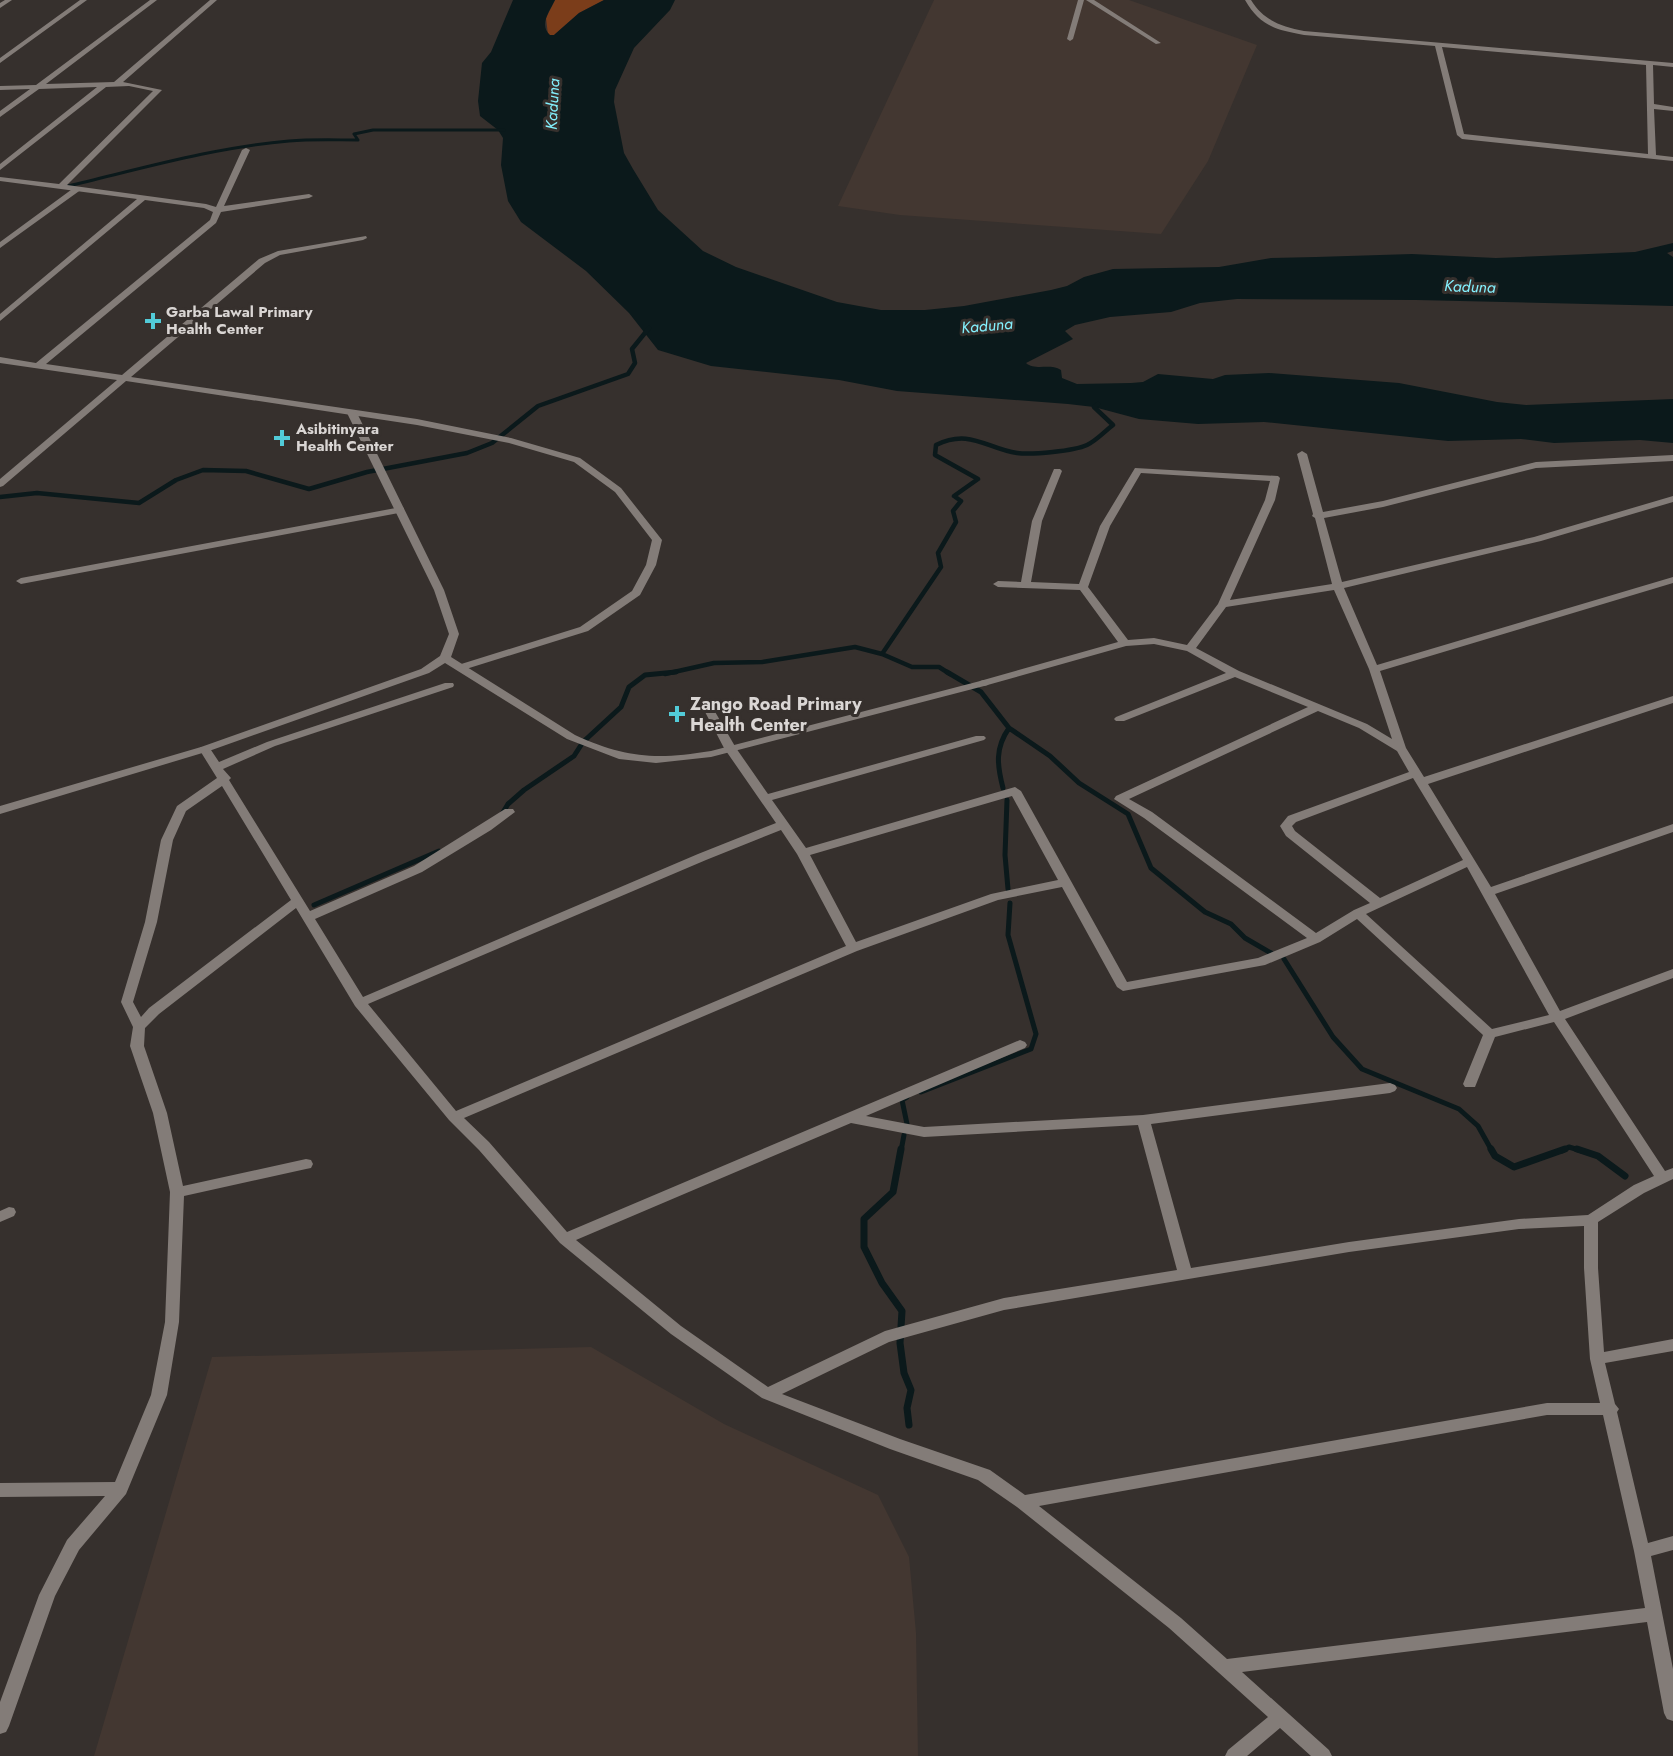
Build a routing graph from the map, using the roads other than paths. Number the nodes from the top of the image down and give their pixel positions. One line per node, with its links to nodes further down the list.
1 (9, 0): 8 (street)
2 (84, 0): 13 (street)
3 (154, 0): 19 (street)
4 (214, 0): 17 (street)
5 (1081, 0): 9 (street)
6 (1089, 0): 10 (street)
7 (1248, 0): 11 (street)
8 (0, 6)
9 (1070, 39)
10 (1158, 43)
11 (1438, 46): 15 (street); 25 (street)
12 (0, 50): 13 (street)
13 (15, 51): 14 (street)
14 (0, 61)
15 (1650, 63): 16 (street); 21 (street)
16 (1673, 65)
17 (116, 84): 18 (street); 29 (street)
18 (104, 85): 19 (street); 27 (street)
19 (38, 86): 20 (street); 23 (street)
20 (0, 88)
21 (1651, 106): 22 (street); 25 (street)
22 (1673, 109)
23 (0, 115)
24 (246, 150): 33 (street)
25 (1652, 157): 26 (street)
26 (1673, 159)
27 (0, 168)
28 (2, 181): 29 (street)
29 (62, 186): 30 (street)
30 (78, 189): 32 (street); 35 (street)
31 (309, 196): 33 (street)
32 (144, 197): 33 (street); 36 (street)
33 (216, 210): 38 (street)
34 (363, 238): 39 (street)
35 (0, 246)
36 (0, 318)
37 (0, 360): 38 (street)
38 (39, 365): 39 (street)
39 (124, 377): 40 (street); 44 (street)
40 (352, 413): 46 (street); 58 (street)
41 (1302, 454): 47 (street)
42 (1673, 458): 47 (street)
43 (1057, 471): 51 (street)
44 (0, 484)
45 (1673, 499): 52 (street)
46 (400, 510): 49 (street); 57 (street)
47 (1317, 516): 52 (street)
48 (1673, 580): 59 (street)
49 (21, 581)
50 (998, 584): 51 (street)
51 (1025, 585): 53 (street)
52 (1338, 586): 54 (street); 59 (street)
53 (1083, 587): 54 (street); 55 (street)
54 (1223, 604): 56 (street)
55 (1125, 643): 56 (street); 67 (street)
56 (1190, 649): 60 (street)
57 (445, 658): 58 (street); 68 (street)
58 (462, 667): 67 (street)
59 (1374, 669): 69 (street)
60 (1235, 673): 63 (street); 65 (street)
61 (449, 685): 70 (street)
62 (1673, 699): 71 (street)
63 (1318, 707): 69 (street); 85 (street)
64 (709, 710): 67 (street)
65 (1120, 719)
66 (980, 738): 72 (street)
67 (730, 748): 72 (street)
68 (205, 749): 70 (street); 73 (street)
69 (1401, 749): 71 (street)
70 (221, 773): 81 (street); 90 (street)
71 (1419, 778): 78 (street); 82 (street)
72 (764, 799): 75 (street)
73 (0, 810)
74 (509, 812): 84 (street)
75 (782, 825): 77 (street); 88 (street)
76 (1673, 828): 80 (street)
77 (803, 853): 79 (street); 86 (street)
78 (1469, 862): 80 (street); 82 (street)
79 (1066, 882): 85 (street); 86 (street)
80 (1488, 892): 89 (street)
81 (298, 901): 84 (street); 90 (street)
82 (1378, 903): 83 (street)
83 (1359, 913): 85 (street); 91 (street)
84 (308, 917): 88 (street)
85 (1316, 939)
86 (853, 948): 95 (street)
87 (1673, 973): 89 (street)
88 (360, 1003): 95 (street)
89 (1557, 1017): 91 (street); 99 (street)
90 (139, 1027): 100 (street)
91 (1490, 1034): 93 (street)
92 (1020, 1045): 96 (street)
93 (1470, 1084)
94 (1390, 1088): 97 (street)
95 (454, 1117): 102 (street)
96 (851, 1118): 97 (street); 102 (street)
97 (1143, 1120): 103 (street)
98 (306, 1164): 100 (street)
99 (1667, 1176): 101 (street)
100 (177, 1192): 108 (street)
101 (1591, 1220): 103 (street); 105 (street)
102 (565, 1239): 106 (street)
103 (1185, 1272): 106 (street)
104 (1673, 1345): 105 (street)
105 (1597, 1359): 107 (street)
106 (767, 1394): 110 (street)
107 (1611, 1409): 110 (street); 112 (street)
108 (120, 1489): 109 (street); 117 (street)
109 (0, 1490)
110 (1023, 1502): 114 (street)
111 (1673, 1543): 112 (street)
112 (1642, 1551): 113 (street)
113 (1655, 1614): 114 (street); 115 (street)
114 (1223, 1667): 116 (street)
115 (1673, 1713)
116 (1280, 1718): 118 (street); 119 (street)
117 (0, 1726)
118 (1234, 1756)
119 (1323, 1756)

